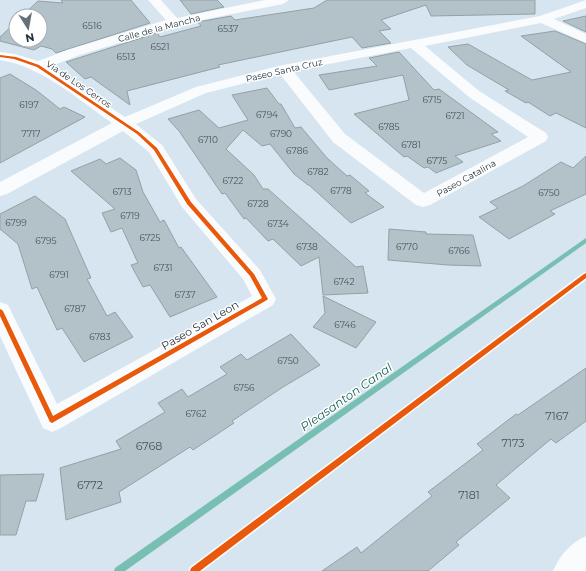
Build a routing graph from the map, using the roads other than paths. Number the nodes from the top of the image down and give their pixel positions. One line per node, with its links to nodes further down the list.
1 (154, 0): 5 (street)
2 (283, 0): 5 (street, Calle de la Mancha)
3 (586, 4): 4 (street, Paseo Santa Cruz)
4 (543, 19): 6 (street); 7 (street, Paseo Santa Cruz)
5 (174, 22): 9 (street, Calle de la Mancha)
6 (586, 40)
7 (413, 43): 10 (street, Paseo Santa Cruz); 10 (street, Paseo Catalina)
8 (0, 56): 9 (street, Via de Los Cerros)
9 (38, 66): 11 (street, Via de Los Cerros)
10 (284, 69): 11 (street, Paseo Santa Cruz)
11 (123, 124): 12 (street, Paseo Santa Cruz); 13 (street, Paseo San Leon)
12 (0, 190)
13 (0, 310)

